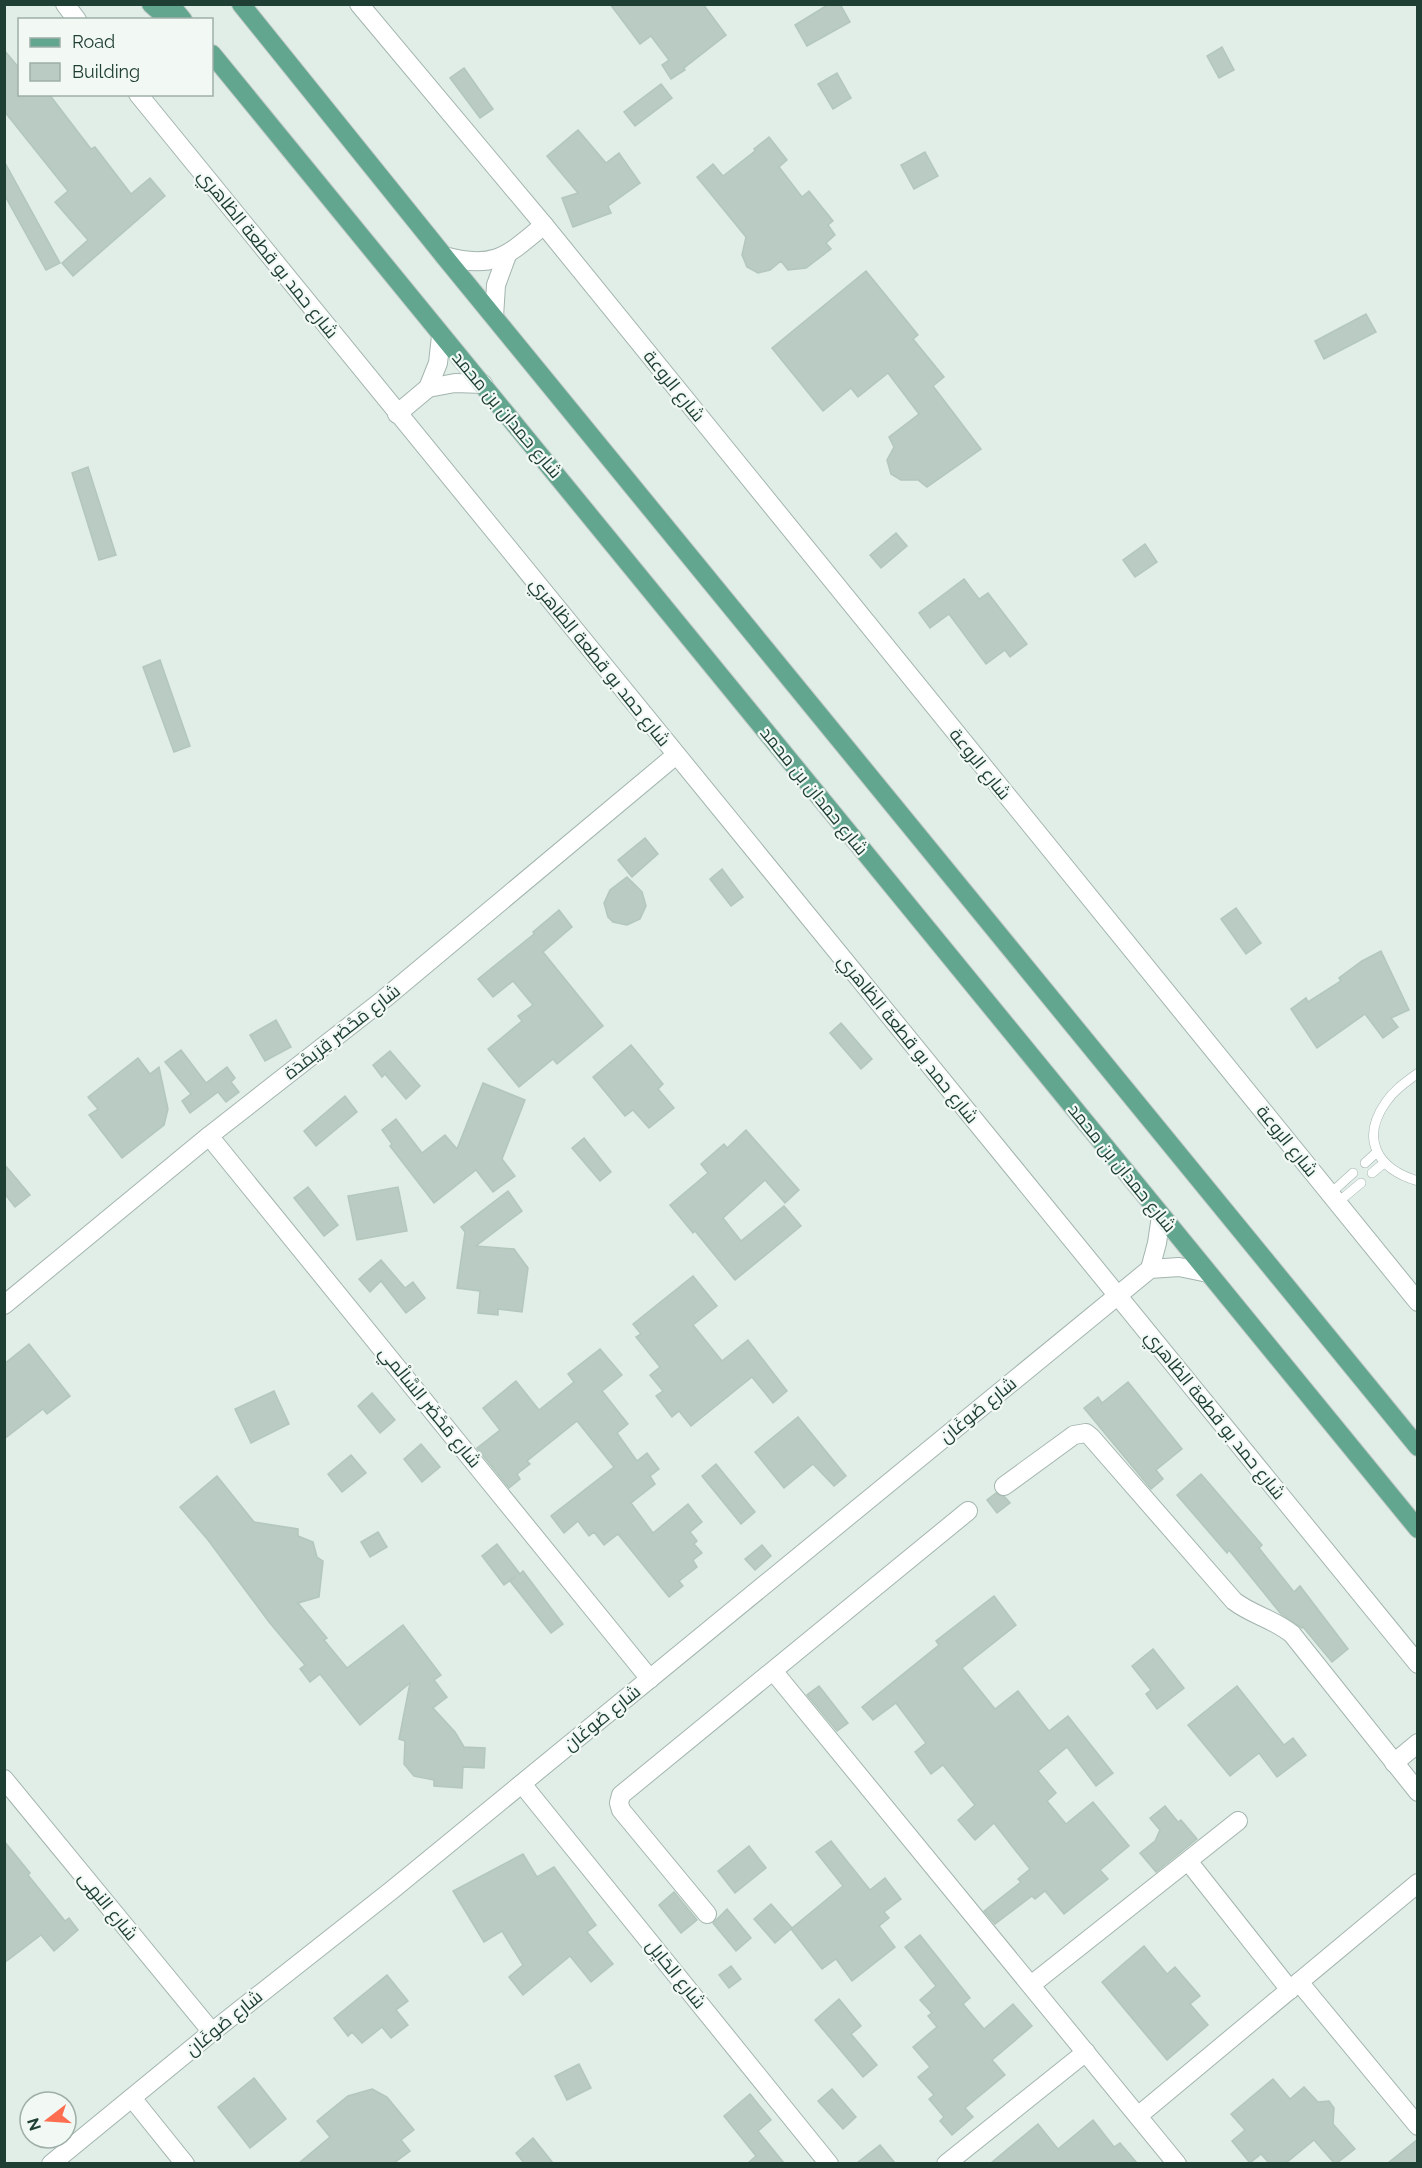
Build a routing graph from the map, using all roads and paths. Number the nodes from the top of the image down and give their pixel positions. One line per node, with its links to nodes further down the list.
1 (65, 4): 6 (street)
2 (151, 4): 7 (main road)
3 (170, 4): 8 (main road)
4 (359, 4): 11 (street, شارع الروعة)
5 (244, 7): 13 (main road)
6 (76, 18)
7 (167, 18)
8 (181, 18)
9 (213, 55): 15 (main road, شارع حمدان بن محمد)
10 (140, 96): 18 (street, شارع حمد بو قطعة الظاهري)
11 (544, 225): 12 (street); 29 (street, شارع الروعة)
12 (507, 255): 13 (street); 14 (street)
13 (444, 256): 14 (main road)
14 (494, 316): 36 (main road)
15 (441, 336): 16 (main road, شارع حمدان بن محمد); 17 (street)
16 (483, 384): 17 (street); 30 (main road, شارع حمدان بن محمد)
17 (429, 388): 18 (street)
18 (397, 414): 19 (street, شارع حمد بو قطعة الظاهري)
19 (676, 755): 21 (street, شارع مَحْضَر قِرَيمْدَة); 33 (street, شارع حمد بو قطعة الظاهري)
20 (1418, 1073): 22 (lane)
21 (209, 1136): 35 (street, شارع مَحْضَر قِرَيمْدَة); 42 (street, شارع مَحْضَر السَّالْمي)
22 (1377, 1152): 23 (lane); 24 (lane)
23 (1365, 1163)
24 (1384, 1163): 26 (lane); 27 (lane)
25 (1353, 1173): 29 (lane)
26 (1372, 1173)
27 (1418, 1181)
28 (1361, 1183): 29 (lane)
29 (1333, 1199): 34 (street, شارع الروعة)
30 (1161, 1216): 31 (street); 32 (main road, شارع حمدان بن محمد)
31 (1150, 1269): 32 (street); 33 (street, شارع صُوغَان)
32 (1208, 1273): 39 (main road, شارع حمدان بن محمد)
33 (1118, 1296): 40 (street, شارع حمد بو قطعة الظاهري); 42 (street, شارع صُوغَان)
34 (1418, 1302)
35 (4, 1305)
36 (1418, 1447)
37 (1004, 1486): 44 (street)
38 (968, 1511): 41 (street)
39 (1418, 1529)
40 (1418, 1664)
41 (774, 1672): 51 (street); 52 (street)
42 (650, 1679): 46 (street, شارع صُوغَان)
43 (1418, 1743): 44 (street)
44 (1394, 1763): 47 (street)
45 (4, 1779): 54 (street, شارع النهى)
46 (522, 1784): 54 (street, شارع صُوغَان); 61 (street, شارع الحَايِل)
47 (1418, 1792)
48 (1238, 1821): 49 (street)
49 (1188, 1861): 52 (street); 53 (street)
50 (1418, 1883): 53 (street)
51 (707, 1914)
52 (1031, 1985): 55 (street)
53 (1294, 1986): 57 (street); 58 (street)
54 (212, 2032): 56 (street, شارع صُوغَان)
55 (1086, 2052): 57 (street); 62 (street)
56 (132, 2098): 59 (street, شارع صُوغَان); 60 (street)
57 (1138, 2116): 63 (street)
58 (1418, 2126)
59 (51, 2163)
60 (185, 2163)
61 (829, 2163)
62 (946, 2163)
63 (1177, 2163)

